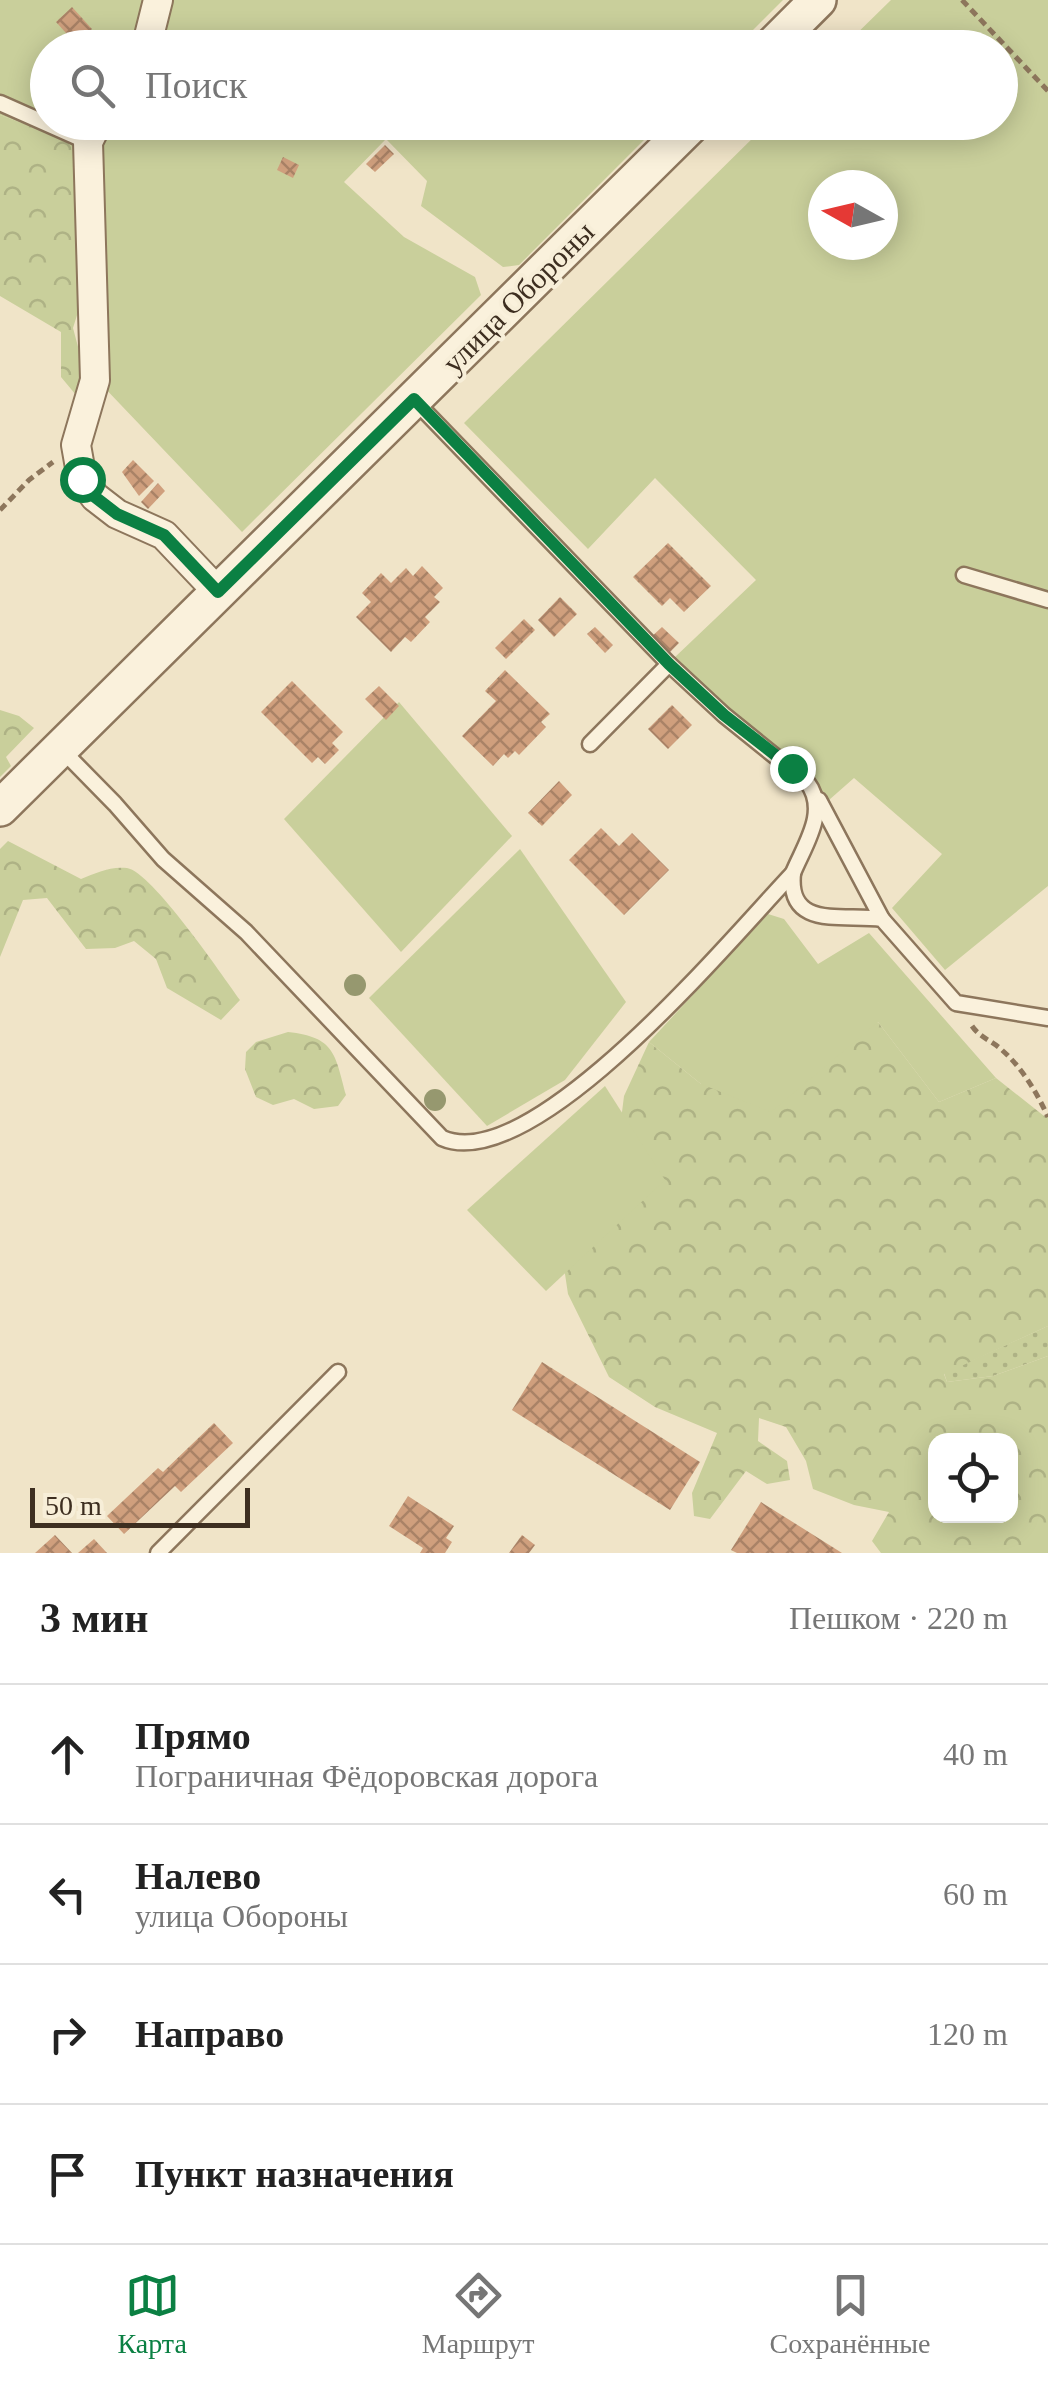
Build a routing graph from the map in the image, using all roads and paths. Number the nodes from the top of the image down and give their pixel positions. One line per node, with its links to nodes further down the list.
1 (158, 0): 4 (street)
2 (818, 0): 5 (street)
3 (962, 0): 6 (path)
4 (150, 30)
5 (788, 30)
6 (990, 30)
7 (1018, 59): 8 (path)
8 (1048, 91)
9 (0, 103): 10 (lane)
10 (30, 112)
11 (93, 140): 14 (street)
12 (676, 140): 13 (street, улица Обороны)
13 (414, 399): 17 (street, улица Обороны); 19 (lane)
14 (76, 445): 15 (path); 17 (street)
15 (0, 510)
16 (964, 575): 18 (lane)
17 (218, 592): 21 (street, улица Обороны)
18 (1048, 600)
19 (669, 664): 20 (lane); 22 (lane)
20 (590, 744)
21 (60, 749): 23 (street, улица Обороны); 24 (lane)
22 (816, 794): 24 (lane); 25 (lane)
23 (0, 808)
24 (793, 873): 25 (lane)
25 (882, 919): 26 (lane)
26 (956, 1003): 27 (lane); 28 (path)
27 (1048, 1018)
28 (1048, 1117)
29 (338, 1372): 30 (lane)
30 (158, 1553)

